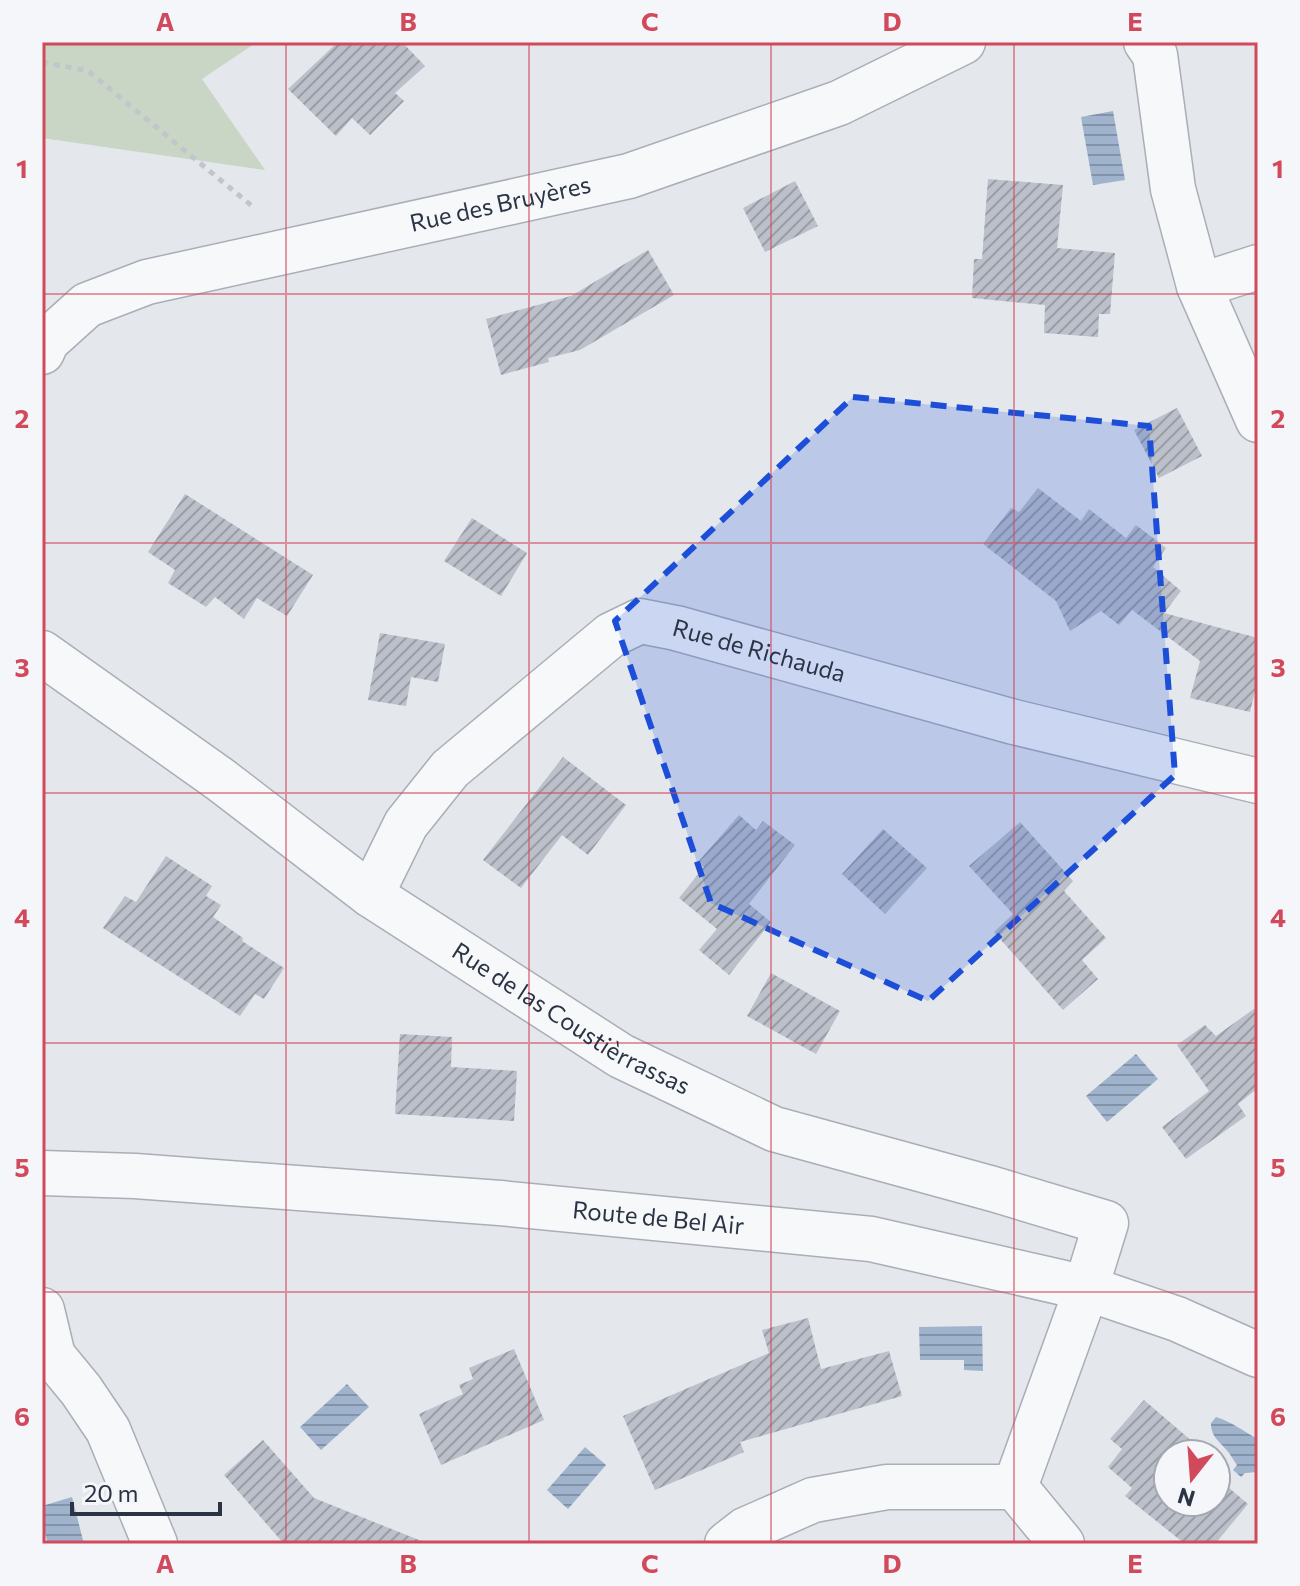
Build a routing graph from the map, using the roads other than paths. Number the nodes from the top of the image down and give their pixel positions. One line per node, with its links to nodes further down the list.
1 (963, 42): 5 (street, Rue des Bruyères)
2 (1146, 42): 4 (street)
3 (1258, 267): 4 (street)
4 (1199, 286): 6 (street)
5 (42, 352)
6 (1258, 420)
7 (42, 653): 9 (street, Rue de las Coustièrrassas)
8 (1258, 781): 9 (street, Rue de Richauda)
9 (371, 895): 11 (street, Rue de las Coustièrrassas)
10 (42, 1173): 11 (street, Route de Bel Air)
11 (1086, 1288): 13 (street, Route de Bel Air); 14 (street)
12 (42, 1310): 15 (street)
13 (1258, 1355)
14 (1015, 1487): 16 (street); 17 (street)
15 (155, 1544)
16 (727, 1544)
17 (1062, 1544)

